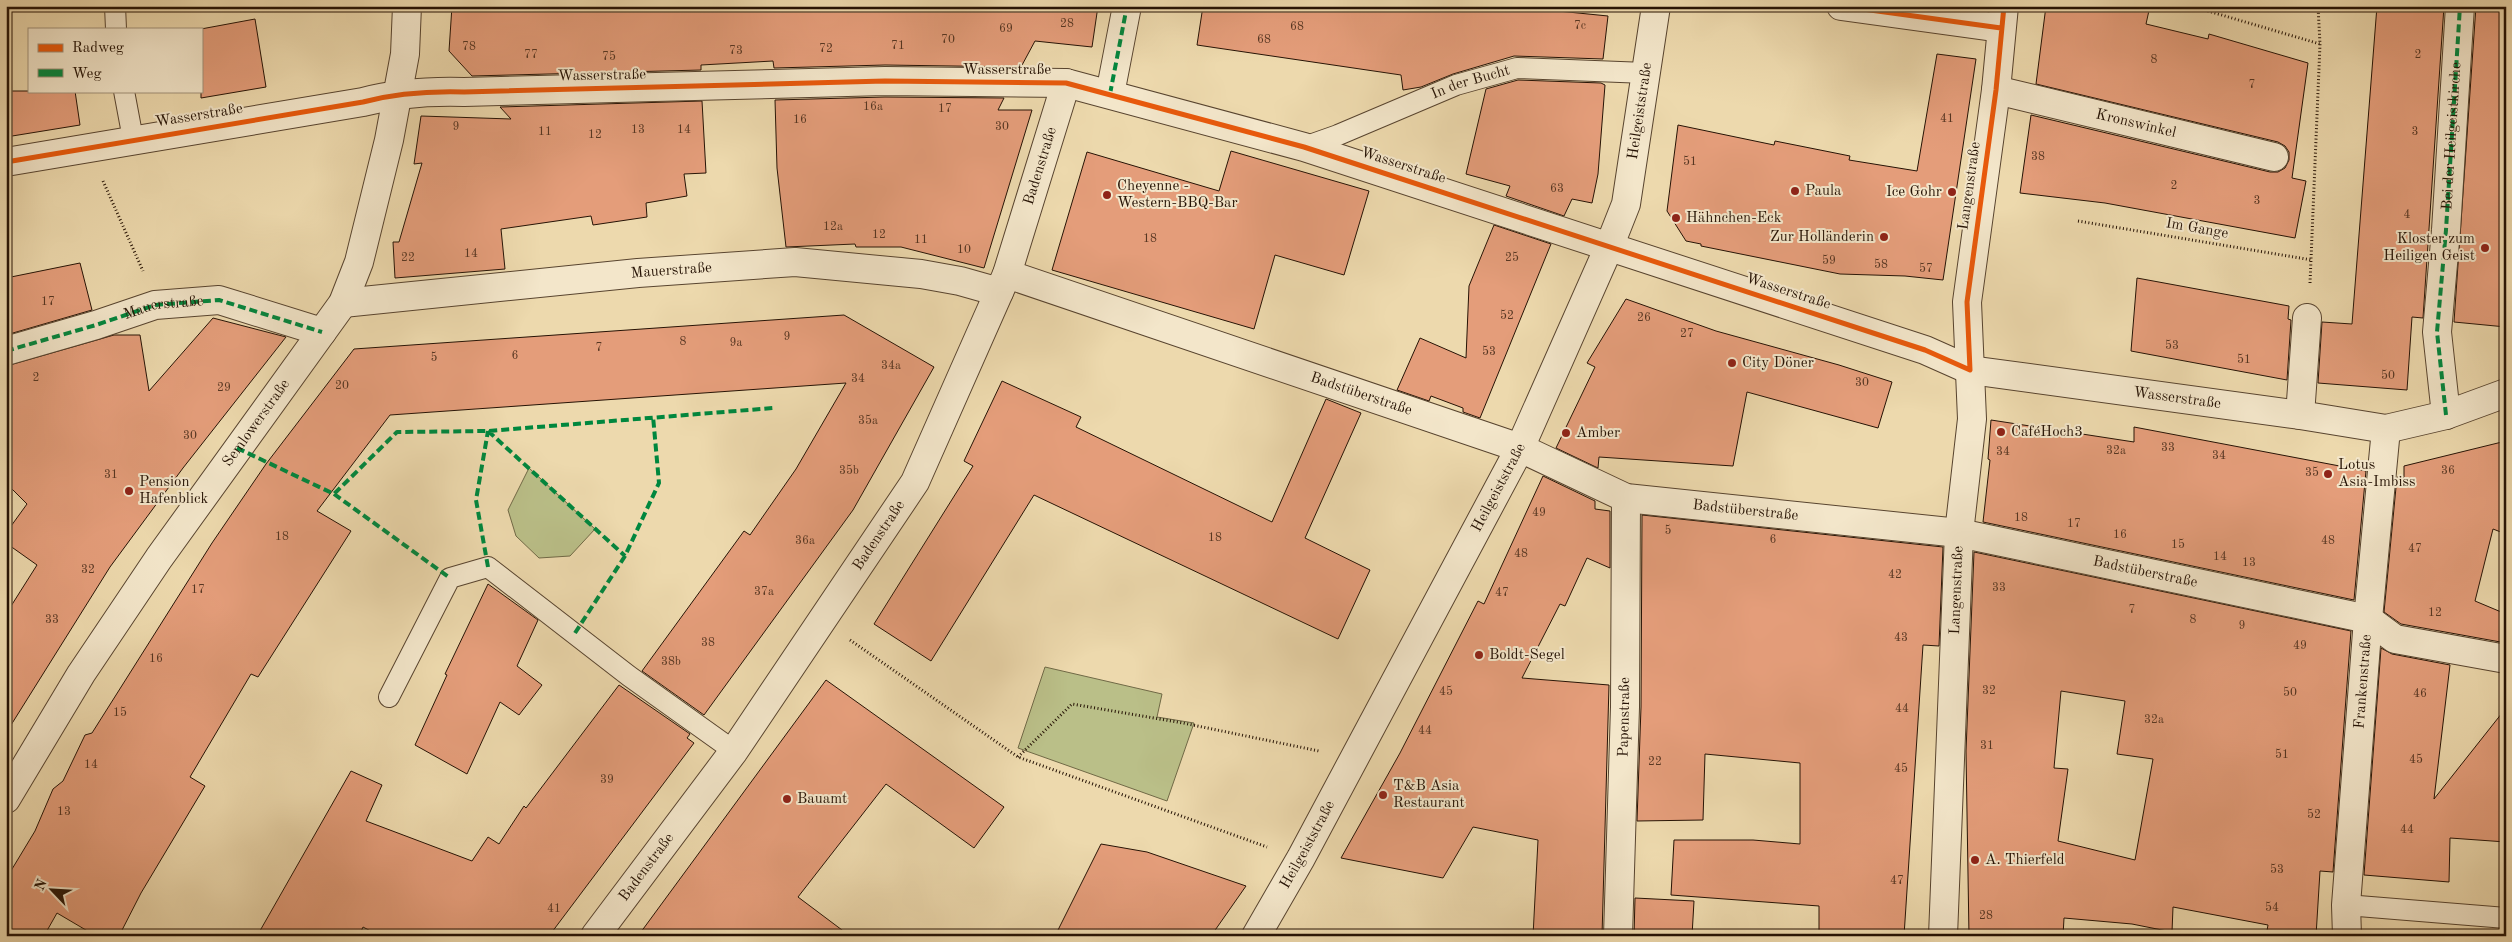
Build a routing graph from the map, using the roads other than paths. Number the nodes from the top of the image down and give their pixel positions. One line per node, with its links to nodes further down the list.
1 (115, 6): 8 (lane)
2 (407, 6): 13 (street, Semlowerstraße)
3 (1127, 6): 14 (street)
4 (1656, 6): 9 (street, Heilgeiststraße)
5 (1842, 6): 7 (street)
6 (2460, 6): 28 (street, Bei der Heilgeistkirche)
7 (2002, 17): 11 (street, Langenstraße)
8 (116, 28)
9 (1646, 73): 16 (lane, In der Bucht); 19 (street, Heilgeiststraße)
10 (1066, 83): 13 (street, Wasserstraße); 14 (street, Wasserstraße); 20 (street, Badenstraße)
11 (1996, 90): 17 (street, Kronswinkel); 25 (street, Langenstraße)
12 (124, 92): 15 (lane)
13 (397, 94): 15 (street, Wasserstraße); 21 (street, Semlowerstraße)
14 (1110, 94): 16 (street, Wasserstraße)
15 (133, 139): 18 (street, Wasserstraße)
16 (1304, 147): 19 (street, Wasserstraße)
17 (2274, 157)
18 (6, 162)
19 (1610, 247): 25 (street, Wasserstraße); 30 (street, Heilgeiststraße)
20 (1003, 283): 21 (street, Mauerstraße); 30 (street, Badstüberstraße); 36 (street, Badenstraße)
21 (342, 303): 23 (street, Semlowerstraße)
22 (2306, 318): 27 (street)
23 (322, 332): 24 (street, Mauerstraße); 37 (street, Semlowerstraße)
24 (6, 351)
25 (1970, 370): 27 (street, Wasserstraße); 32 (street, Langenstraße)
26 (2506, 393): 28 (street, Wasserstraße)
27 (2300, 415): 29 (street, Wasserstraße)
28 (2446, 416): 29 (street, Wasserstraße)
29 (2386, 429): 33 (street, Frankenstraße)
30 (1520, 448): 31 (street, Badstüberstraße); 41 (street, Heilgeiststraße)
31 (1626, 498): 32 (street, Badstüberstraße); 42 (street, Papenstraße)
32 (1959, 533): 33 (street, Badstüberstraße); 43 (street, Langenstraße)
33 (2368, 618): 34 (street, Badstüberstraße); 38 (street, Frankenstraße)
34 (2506, 659)
35 (389, 697): 36 (lane)
36 (734, 751): 40 (street, Badenstraße)
37 (6, 799)
38 (2346, 905): 39 (lane); 44 (street, Frankenstraße)
39 (2506, 918)
40 (595, 936)
41 (1256, 936)
42 (1618, 936)
43 (1943, 936)
44 (2347, 936)

